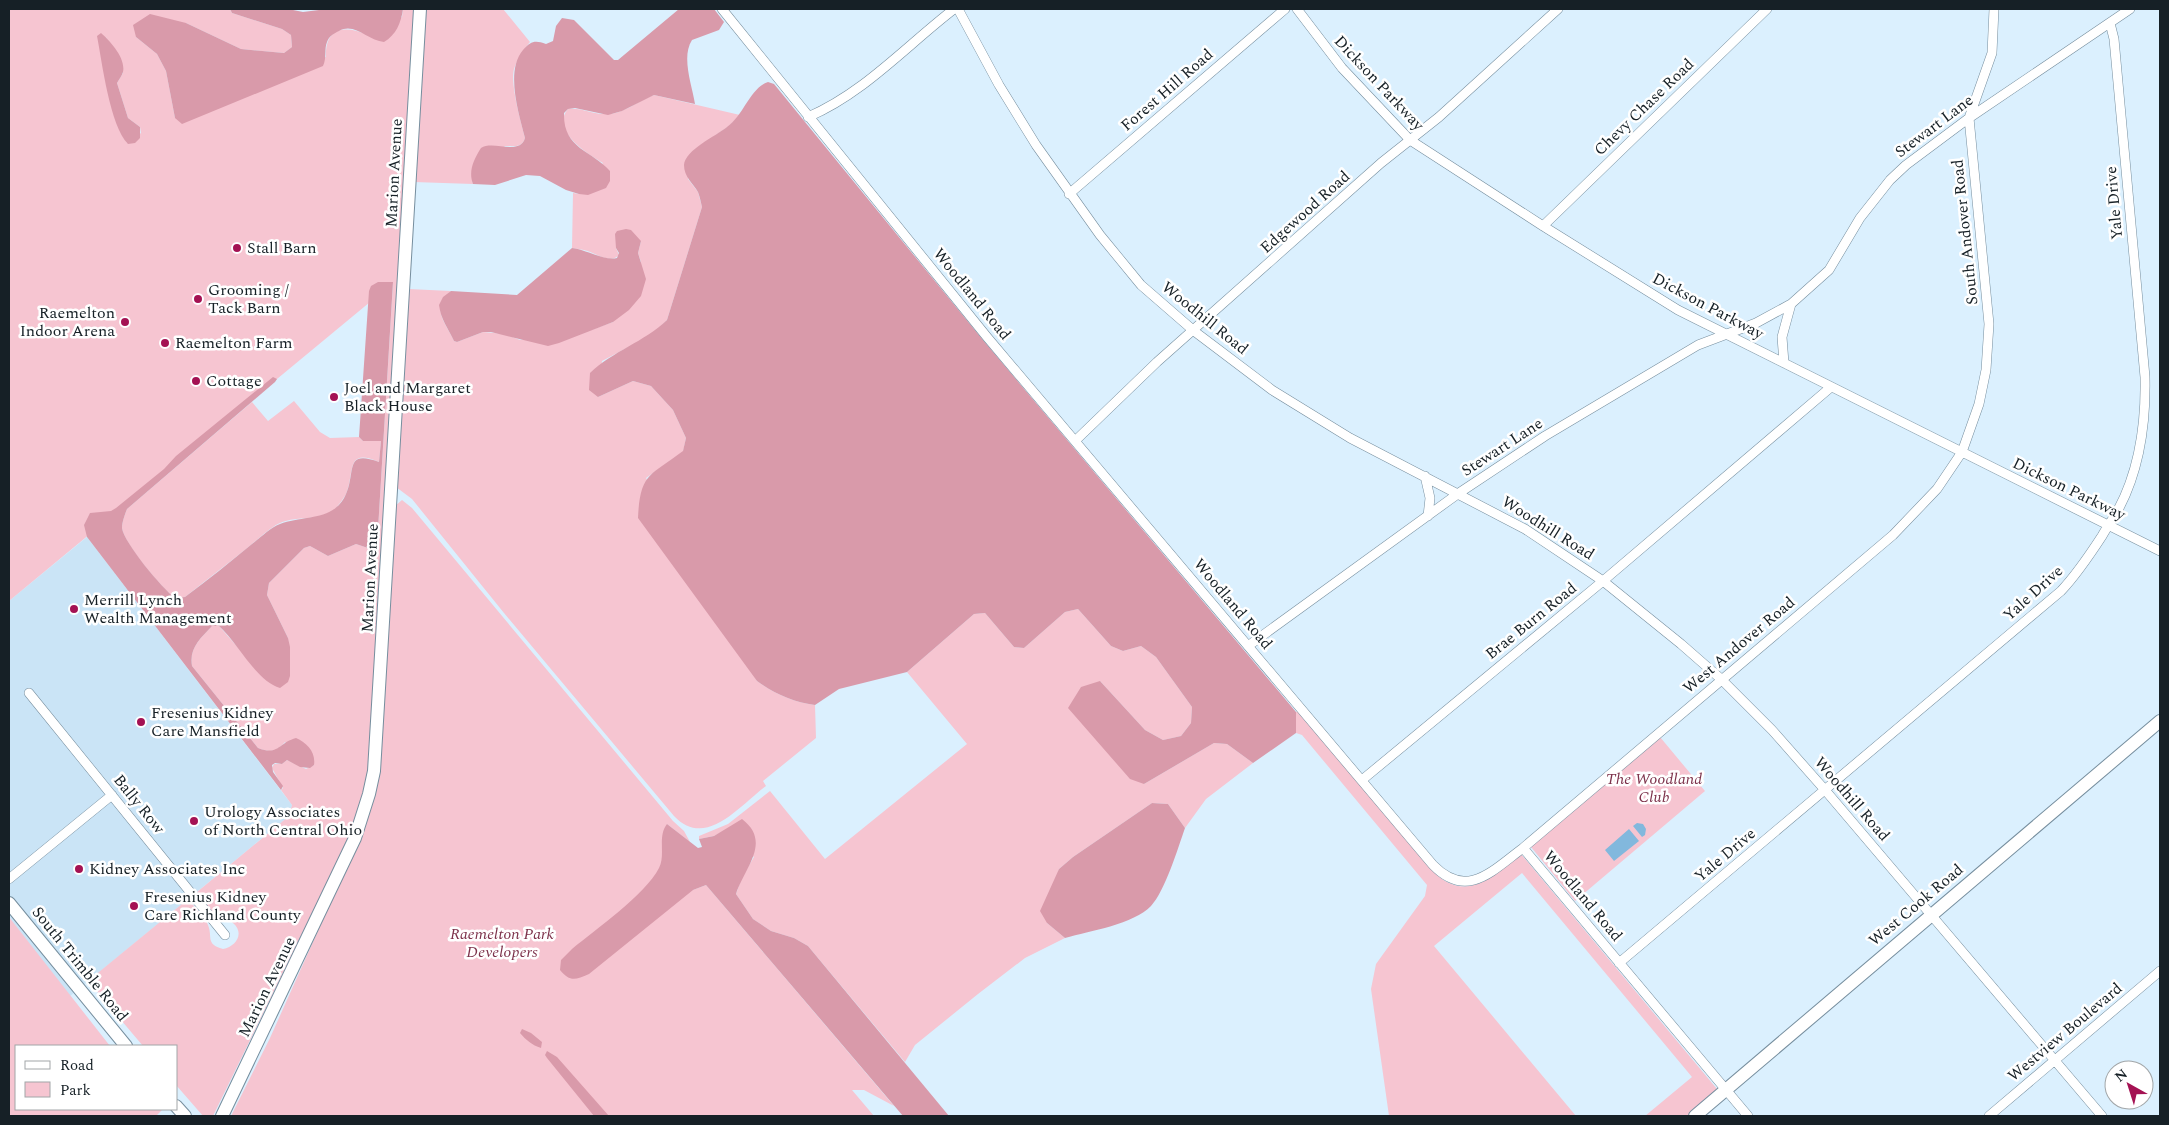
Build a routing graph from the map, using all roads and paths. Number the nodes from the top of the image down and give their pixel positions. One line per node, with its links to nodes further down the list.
1 (420, 9): 47 (street, Marion Avenue)
2 (722, 9): 12 (street, Woodland Road)
3 (954, 9): 12 (street)
4 (958, 9): 15 (street, Woodhill Road)
5 (1285, 9): 15 (street, Forest Hill Road)
6 (1298, 9): 14 (street, Dickson Parkway)
7 (1558, 9): 14 (street, Edgewood Road)
8 (1767, 9): 16 (street, Chevy Chase Road)
9 (1994, 9): 13 (street, South Andover Road)
10 (2130, 9): 11 (street, Stewart Lane)
11 (2110, 23): 13 (street, Stewart Lane); 27 (street, Yale Drive)
12 (808, 117): 22 (street, Woodland Road)
13 (1969, 118): 17 (street, Stewart Lane); 23 (street, South Andover Road)
14 (1410, 140): 16 (street, Dickson Parkway); 18 (street, Edgewood Road)
15 (1069, 194): 18 (street, Woodhill Road)
16 (1543, 226): 19 (street, Dickson Parkway)
17 (1791, 304): 19 (street, Stewart Lane); 20 (street)
18 (1194, 330): 22 (street, Edgewood Road); 24 (street, Woodhill Road)
19 (1724, 334): 20 (street, Dickson Parkway); 25 (street, Stewart Lane)
20 (1784, 363): 21 (street, Dickson Parkway)
21 (1831, 387): 23 (street, Dickson Parkway); 29 (street, Brae Burn Road)
22 (1075, 441): 30 (street, Woodland Road)
23 (1962, 452): 27 (street, Dickson Parkway); 31 (street, West Andover Road)
24 (1425, 476): 25 (street, Woodhill Road); 26 (street)
25 (1459, 493): 26 (street, Stewart Lane); 29 (street, Woodhill Road)
26 (1428, 516): 30 (street, Stewart Lane)
27 (2108, 525): 28 (street, Dickson Parkway); 35 (street, Yale Drive)
28 (2160, 552)
29 (1603, 581): 31 (street, Woodhill Road); 34 (street, Brae Burn Road)
30 (1248, 646): 34 (street, Woodland Road)
31 (1721, 679): 35 (street, Woodhill Road); 37 (street, West Andover Road)
32 (29, 693): 36 (street, Bally Row)
33 (2160, 721): 40 (street, West Cook Road)
34 (1362, 780): 37 (street, Woodland Road)
35 (1825, 790): 40 (street, Woodhill Road); 42 (street, Yale Drive)
36 (112, 795): 38 (street); 41 (street, Bally Row)
37 (1523, 848): 42 (street, Woodland Road)
38 (9, 879)
39 (9, 903): 44 (street, South Trimble Road)
40 (1930, 915): 45 (street, Woodhill Road); 46 (street, West Cook Road)
41 (224, 935)
42 (1619, 963): 46 (street, Woodland Road)
43 (2160, 971): 45 (street, Westview Boulevard)
44 (125, 1045)
45 (2054, 1061): 50 (street, Westview Boulevard); 51 (street, Woodhill Road)
46 (1725, 1089): 48 (street, West Cook Road); 49 (street, Woodland Road)
47 (222, 1116)
48 (1695, 1116)
49 (1748, 1116)
50 (1989, 1116)
51 (2102, 1116)

